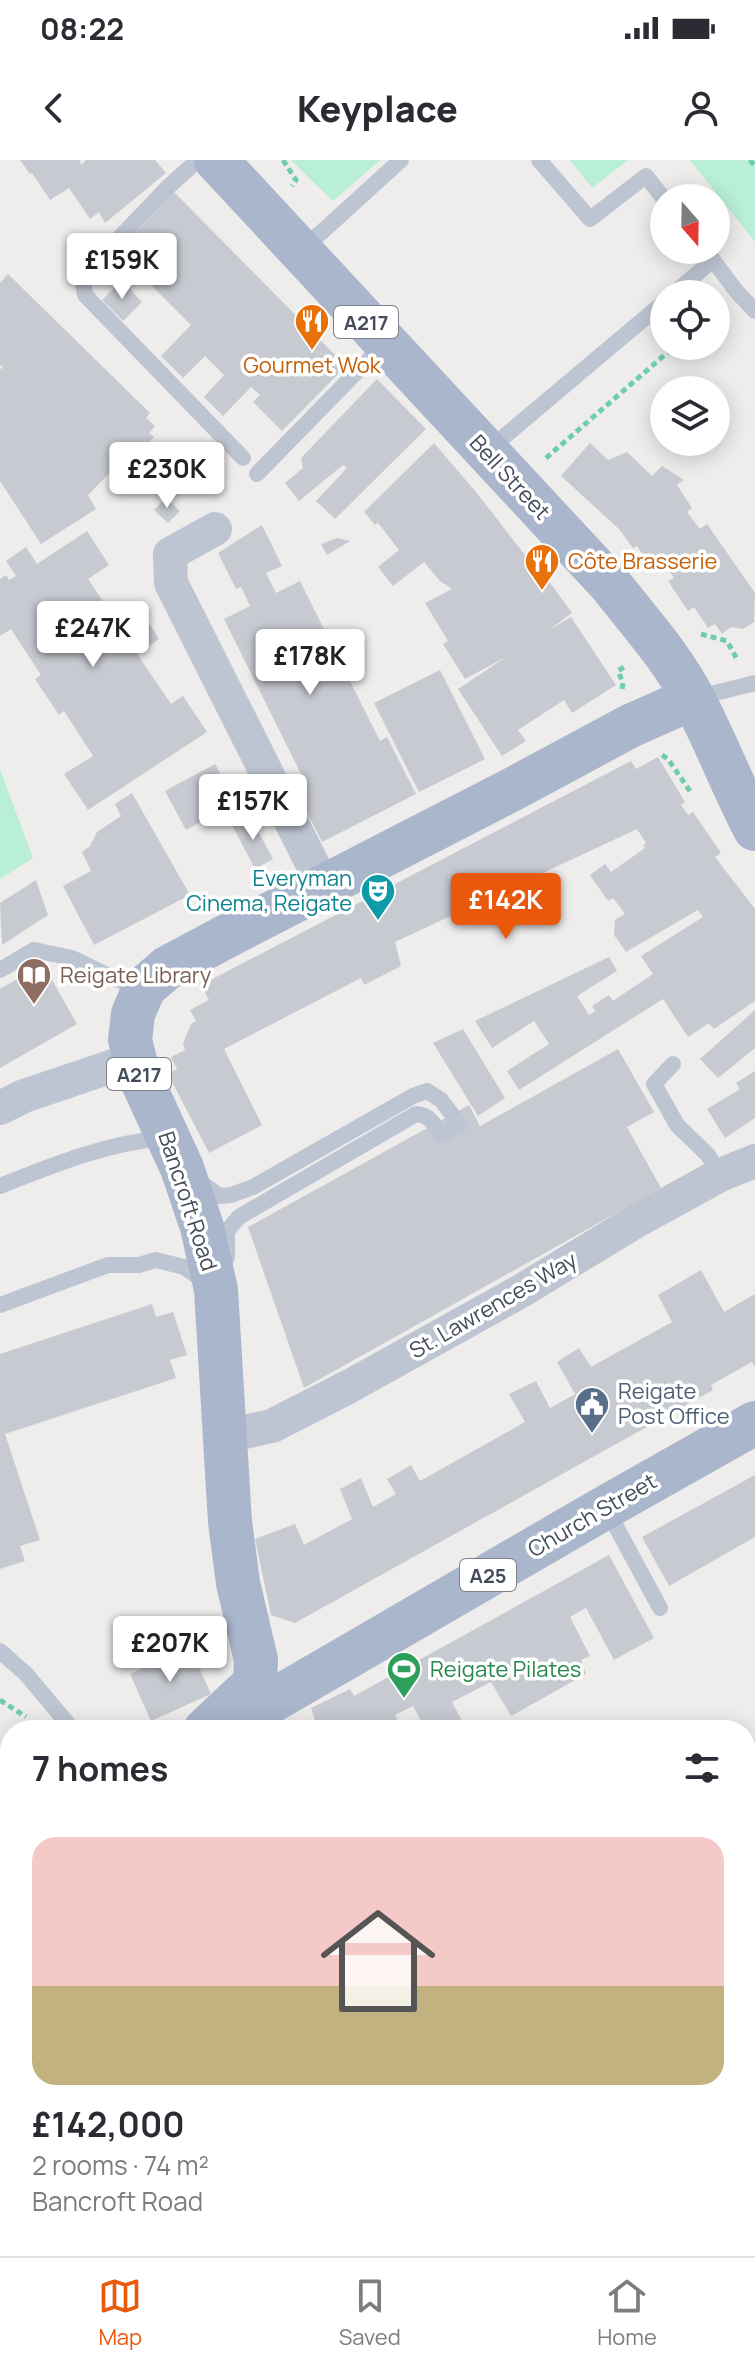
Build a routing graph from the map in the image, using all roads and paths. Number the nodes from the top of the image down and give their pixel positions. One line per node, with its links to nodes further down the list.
1 (198, 160): 19 (lane)
2 (216, 160): 10 (main road, Bell Street / A217)
3 (283, 160): 9 (path)
4 (401, 160): 10 (lane)
5 (539, 160): 8 (lane)
6 (750, 160): 7 (path)
7 (755, 166)
8 (652, 184)
9 (290, 192)
10 (302, 250): 16 (main road, Bell Street / A217)
11 (701, 264): 13 (lane)
12 (716, 264): 14 (lane)
13 (686, 280)
14 (755, 311)
15 (650, 314): 18 (lane)
16 (385, 343): 18 (main road, Bell Street / A217); 20 (lane)
17 (659, 360): 21 (path)
18 (486, 452): 21 (main road, Bell Street / A217)
19 (243, 458)
20 (257, 474)
21 (516, 484): 23 (main road, Bell Street / A217)
22 (215, 529): 28 (street)
23 (657, 644): 25 (main road, Bell Street / A217); 26 (main road)
24 (755, 683): 25 (lane)
25 (693, 698): 26 (main road); 27 (main road, Bell Street / A217)
26 (630, 726): 28 (main road)
27 (755, 829)
28 (324, 887): 30 (main road)
29 (0, 970): 30 (lane)
30 (144, 988): 32 (main road, Bancroft Road / A217)
31 (673, 1064): 36 (lane)
32 (138, 1072): 33 (street); 34 (main road, Bancroft Road / A217)
33 (0, 1108)
34 (176, 1153): 37 (lane); 38 (main road, Bancroft Road / A217); 38 (lane)
35 (755, 1161): 36 (street, St. Lawrences Way)
36 (720, 1175): 41 (street, St. Lawrences Way)
37 (0, 1186)
38 (216, 1290): 39 (lane); 41 (main road, Bancroft Road / A217)
39 (0, 1305)
40 (755, 1423): 42 (main road, Church Street / A25)
41 (226, 1436): 48 (main road, Bancroft Road / A217)
42 (606, 1507): 43 (lane); 49 (main road, Church Street / A25)
43 (660, 1608)
44 (0, 1651): 47 (lane)
45 (0, 1700): 46 (path)
46 (29, 1720)
47 (65, 1720)
48 (216, 1720)
49 (239, 1720)

